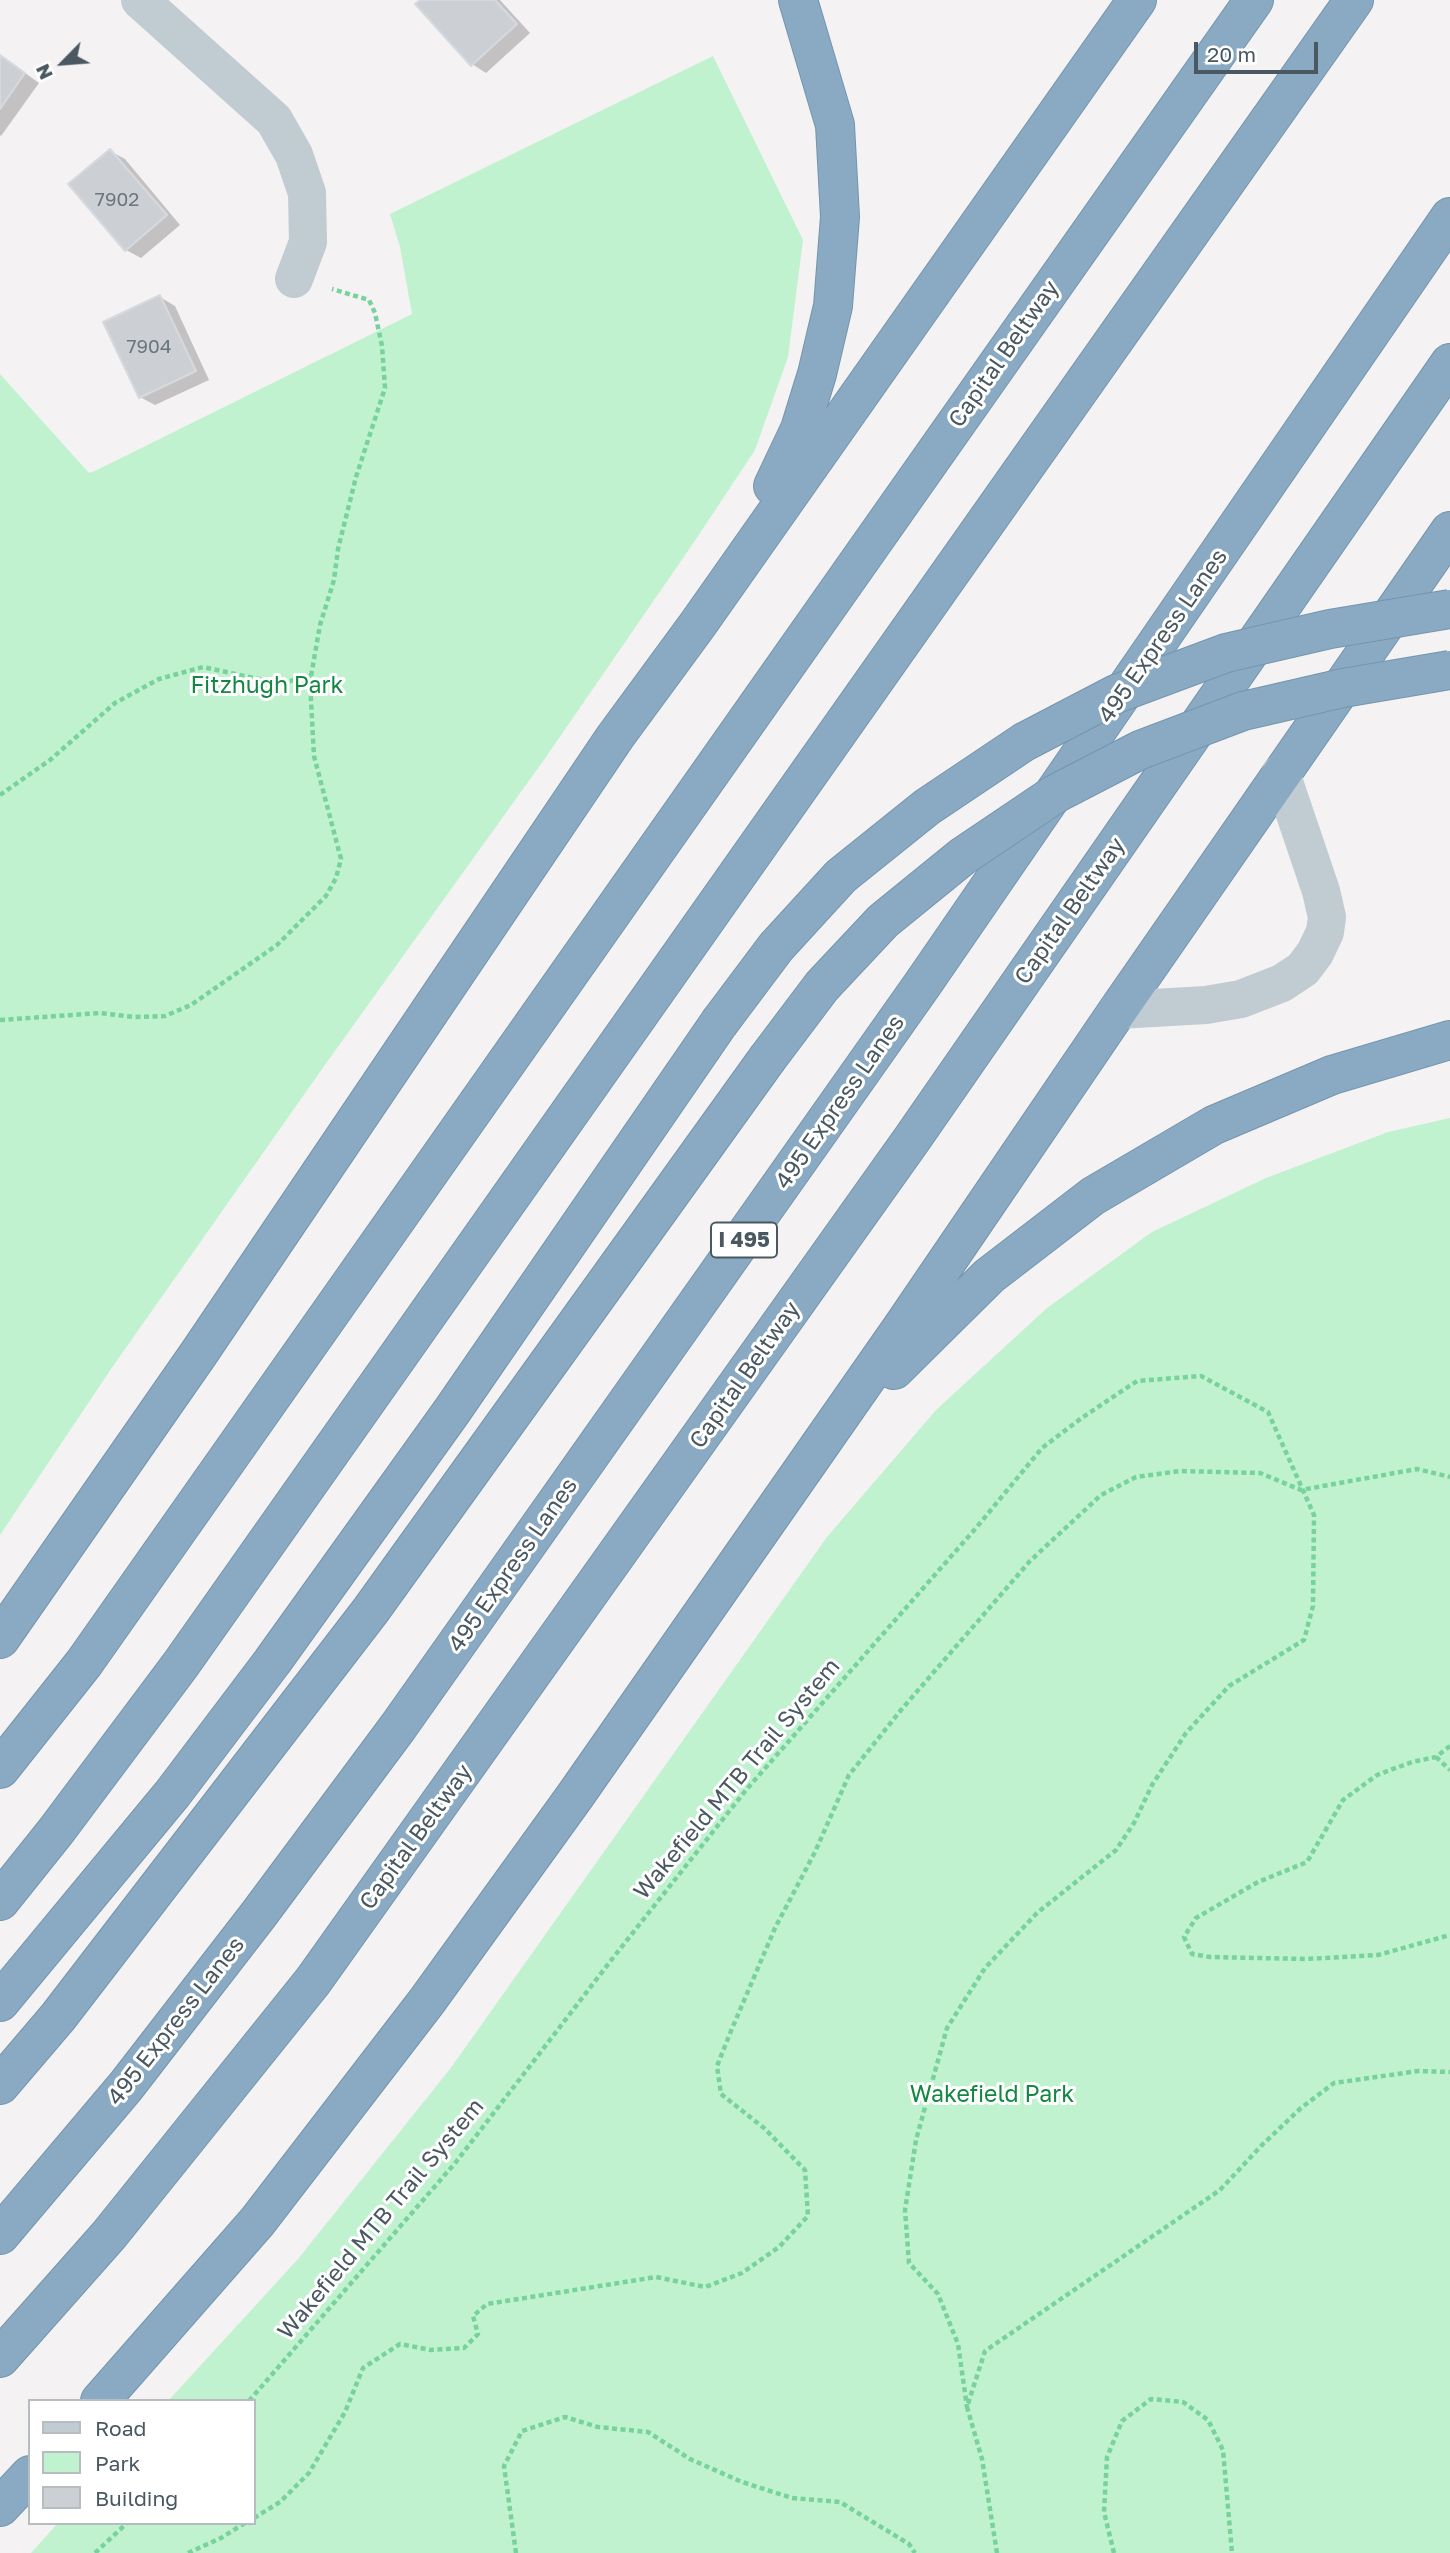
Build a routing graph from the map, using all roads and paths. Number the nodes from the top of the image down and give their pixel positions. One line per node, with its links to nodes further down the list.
1 (140, 0): 7 (street)
2 (798, 0): 11 (highway)
3 (1137, 0): 11 (highway)
4 (1254, 0): 25 (highway, Capital Beltway)
5 (1354, 0): 27 (highway)
6 (1450, 216): 32 (highway, 495 Express Lanes / I 495)
7 (294, 278): 13 (path)
8 (1450, 363): 33 (highway, Capital Beltway)
9 (1450, 531): 14 (highway)
10 (1450, 609): 29 (highway, bridge)
11 (698, 624): 22 (highway)
12 (1450, 670): 31 (highway, bridge)
13 (312, 676): 15 (path); 17 (path)
14 (1281, 774): 16 (highway); 16 (street)
15 (0, 795)
16 (1118, 1010): 21 (highway)
17 (0, 1020)
18 (1450, 1040): 21 (highway)
19 (1450, 1477): 20 (path)
20 (1301, 1490): 35 (path, Wakefield MTB Trail System); 36 (path, Wakefield MTB Trail System); 39 (path)
21 (732, 1570): 34 (highway)
22 (0, 1639)
23 (1450, 1746): 24 (path)
24 (1436, 1757): 26 (path); 28 (path)
25 (0, 1769)
26 (1450, 1770)
27 (0, 1901)
28 (1450, 1935)
29 (0, 2002)
30 (1450, 2072): 36 (path)
31 (0, 2085)
32 (0, 2235)
33 (0, 2358)
34 (102, 2399)
35 (251, 2399)
36 (967, 2407): 46 (path, Wakefield MTB Trail System)
37 (28, 2477): 38 (highway)
38 (0, 2507)
39 (256, 2517)
40 (125, 2525): 42 (path)
41 (242, 2525): 43 (path)
42 (95, 2553)
43 (188, 2553)
44 (516, 2553): 45 (path)
45 (915, 2553)
46 (997, 2553)
47 (1114, 2553): 48 (path)
48 (1232, 2553)

